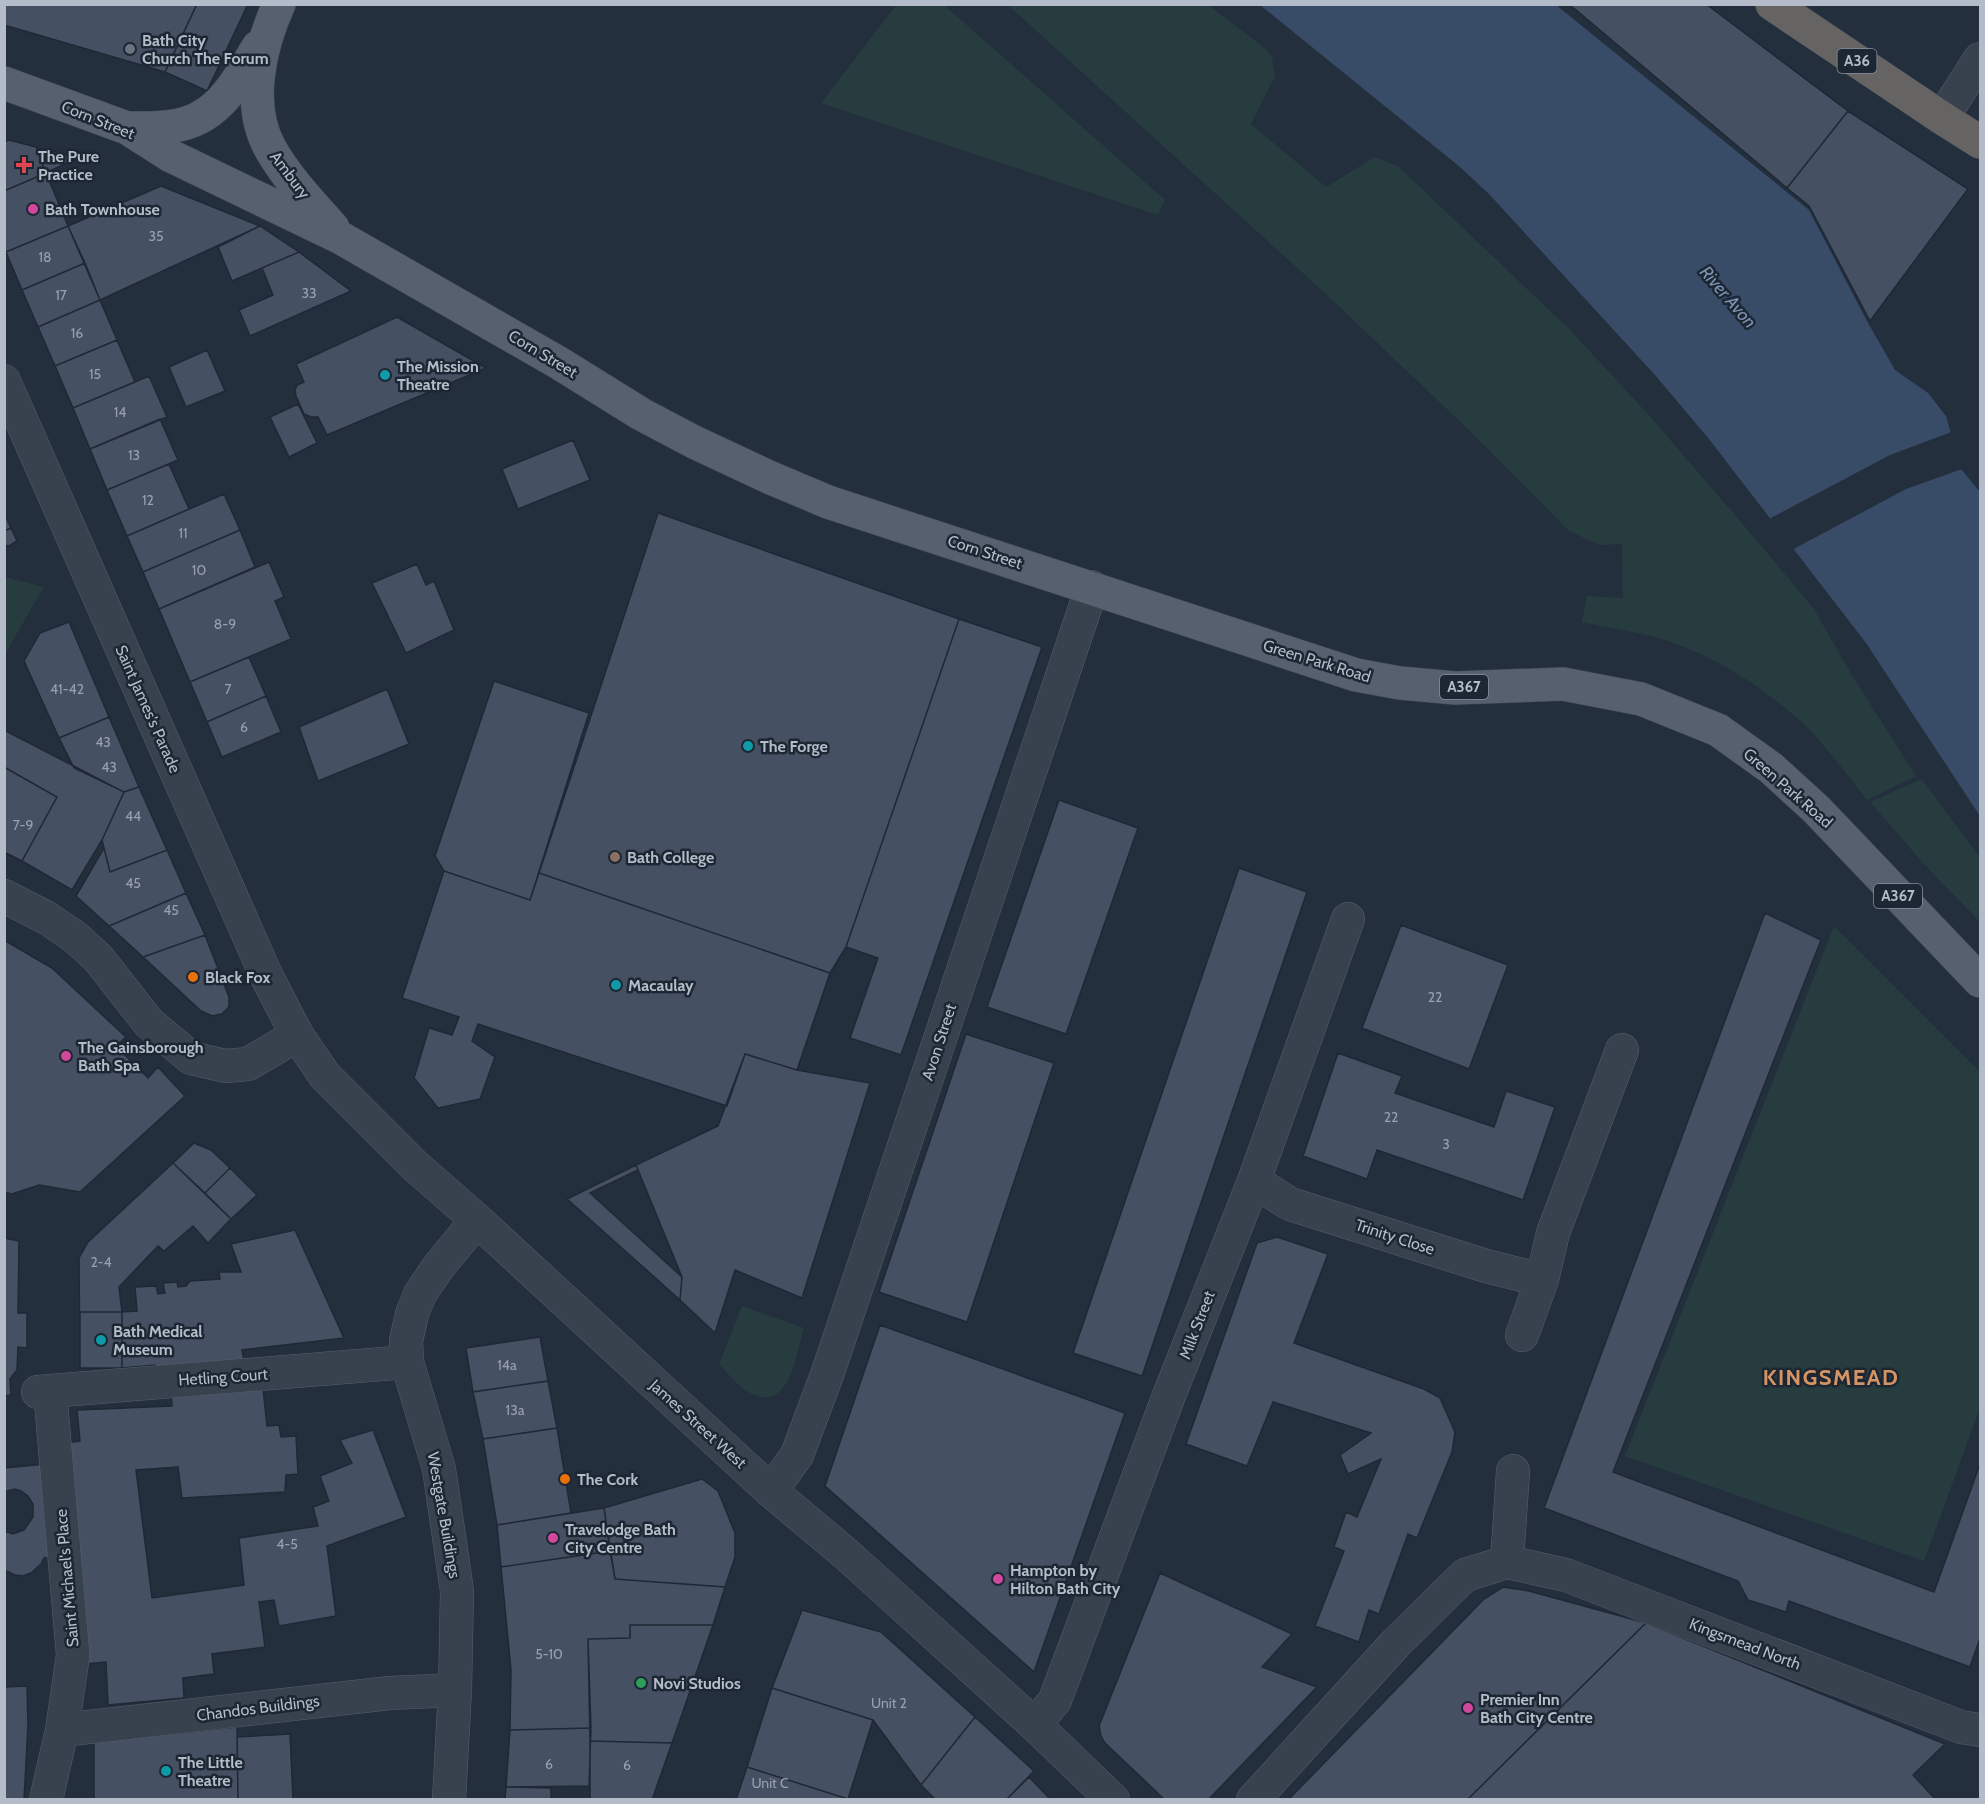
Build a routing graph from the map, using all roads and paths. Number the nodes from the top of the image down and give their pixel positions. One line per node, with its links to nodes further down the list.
1 (1772, 4): 5 (highway, A36)
2 (274, 18): 6 (main road, Ambury); 8 (main road, Ambury)
3 (1980, 59): 5 (street)
4 (6, 85): 6 (main road, Corn Street)
5 (1942, 118): 7 (highway, A36)
6 (127, 128): 8 (main road, Corn Street)
7 (1980, 142)
8 (342, 238): 10 (main road, Corn Street)
9 (4, 381): 14 (street, Saint James's Parade)
10 (1092, 587): 13 (main road, Green Park Road / A367); 23 (street, Avon Street)
11 (4, 896): 14 (street)
12 (1348, 919): 16 (street, Milk Street)
13 (1980, 981)
14 (297, 1035): 17 (street, James Street West)
15 (1622, 1050): 18 (street)
16 (1254, 1181): 18 (street, Trinity Close); 26 (street, Milk Street)
17 (477, 1220): 20 (street, Westgate Buildings); 23 (street, James Street West)
18 (1542, 1280): 19 (street)
19 (1522, 1335)
20 (407, 1362): 21 (street, Hetling Court); 25 (street, Westgate Buildings)
21 (44, 1392): 27 (street, Saint Michael's Place)
22 (1513, 1471): 24 (street)
23 (771, 1491): 26 (street, James Street West)
24 (1507, 1562): 28 (street, Kingsmead North); 32 (street, Kingsmead North)
25 (456, 1690): 27 (street, Chandos Buildings); 30 (street, Westgate Buildings)
26 (1035, 1725): 31 (street, James Street West)
27 (62, 1730): 29 (street, Saint Michael's Place)
28 (1980, 1730)
29 (46, 1800)
30 (449, 1800)
31 (1113, 1800)
32 (1253, 1800)

